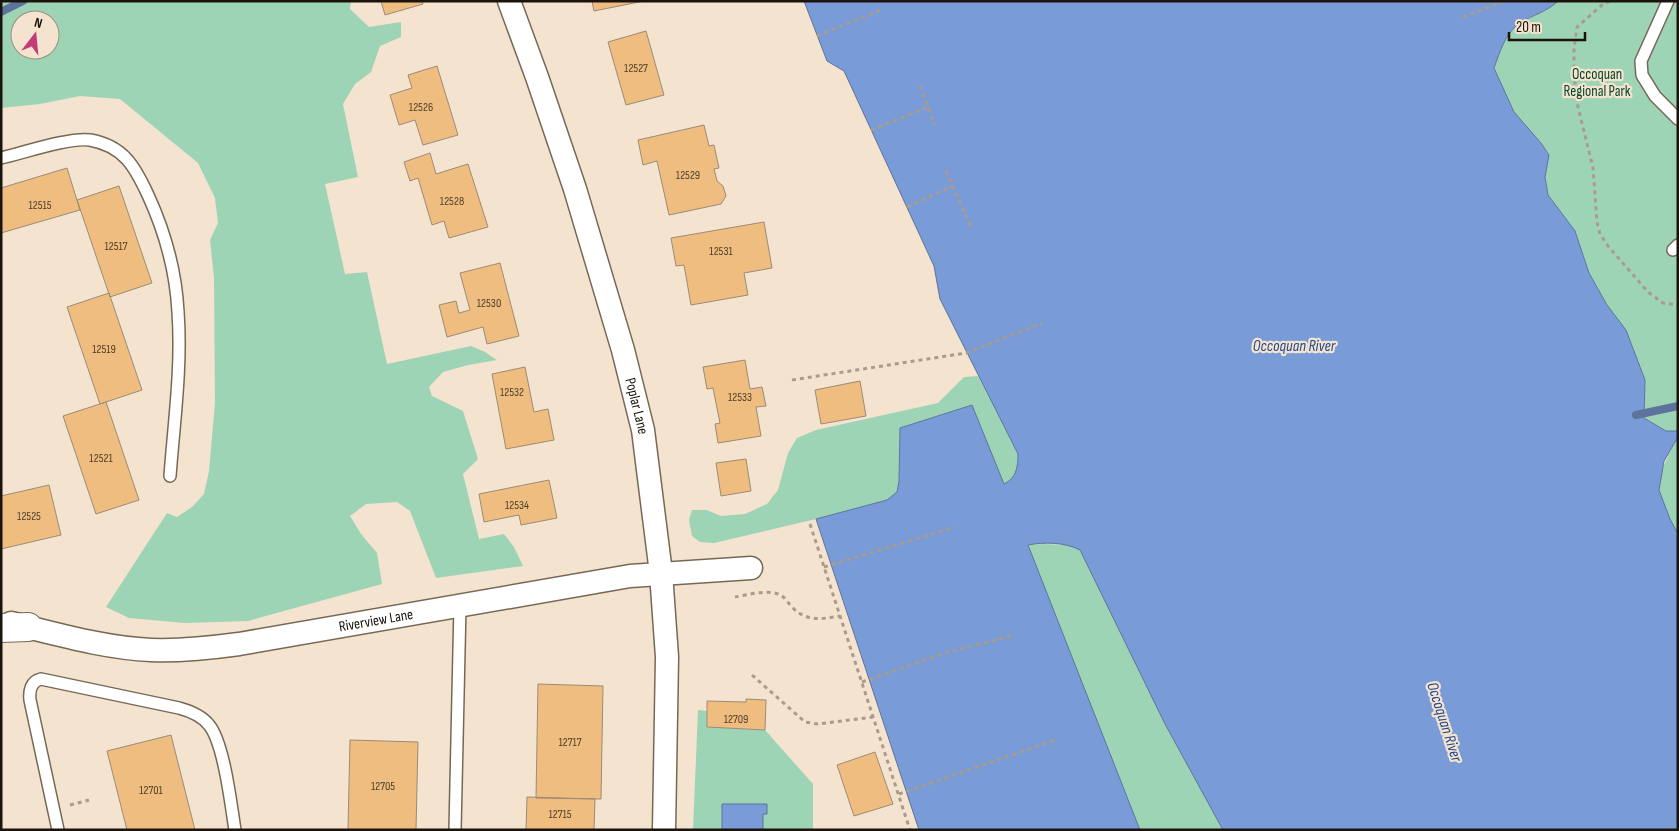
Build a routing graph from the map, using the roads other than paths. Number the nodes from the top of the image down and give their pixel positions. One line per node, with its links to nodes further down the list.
1 (509, 1): 7 (street, Poplar Lane)
2 (1668, 1): 3 (lane)
3 (1678, 119)
4 (1, 158): 5 (lane)
5 (170, 476)
6 (751, 568): 7 (street, Riverview Lane)
7 (662, 573): 8 (street, Riverview Lane); 15 (street, Poplar Lane)
8 (460, 606): 10 (street, Riverview Lane); 14 (lane)
9 (1, 621): 10 (street, Riverview Lane)
10 (28, 627): 11 (highway)
11 (1, 628)
12 (58, 830): 13 (lane)
13 (235, 830)
14 (455, 830)
15 (664, 830)

